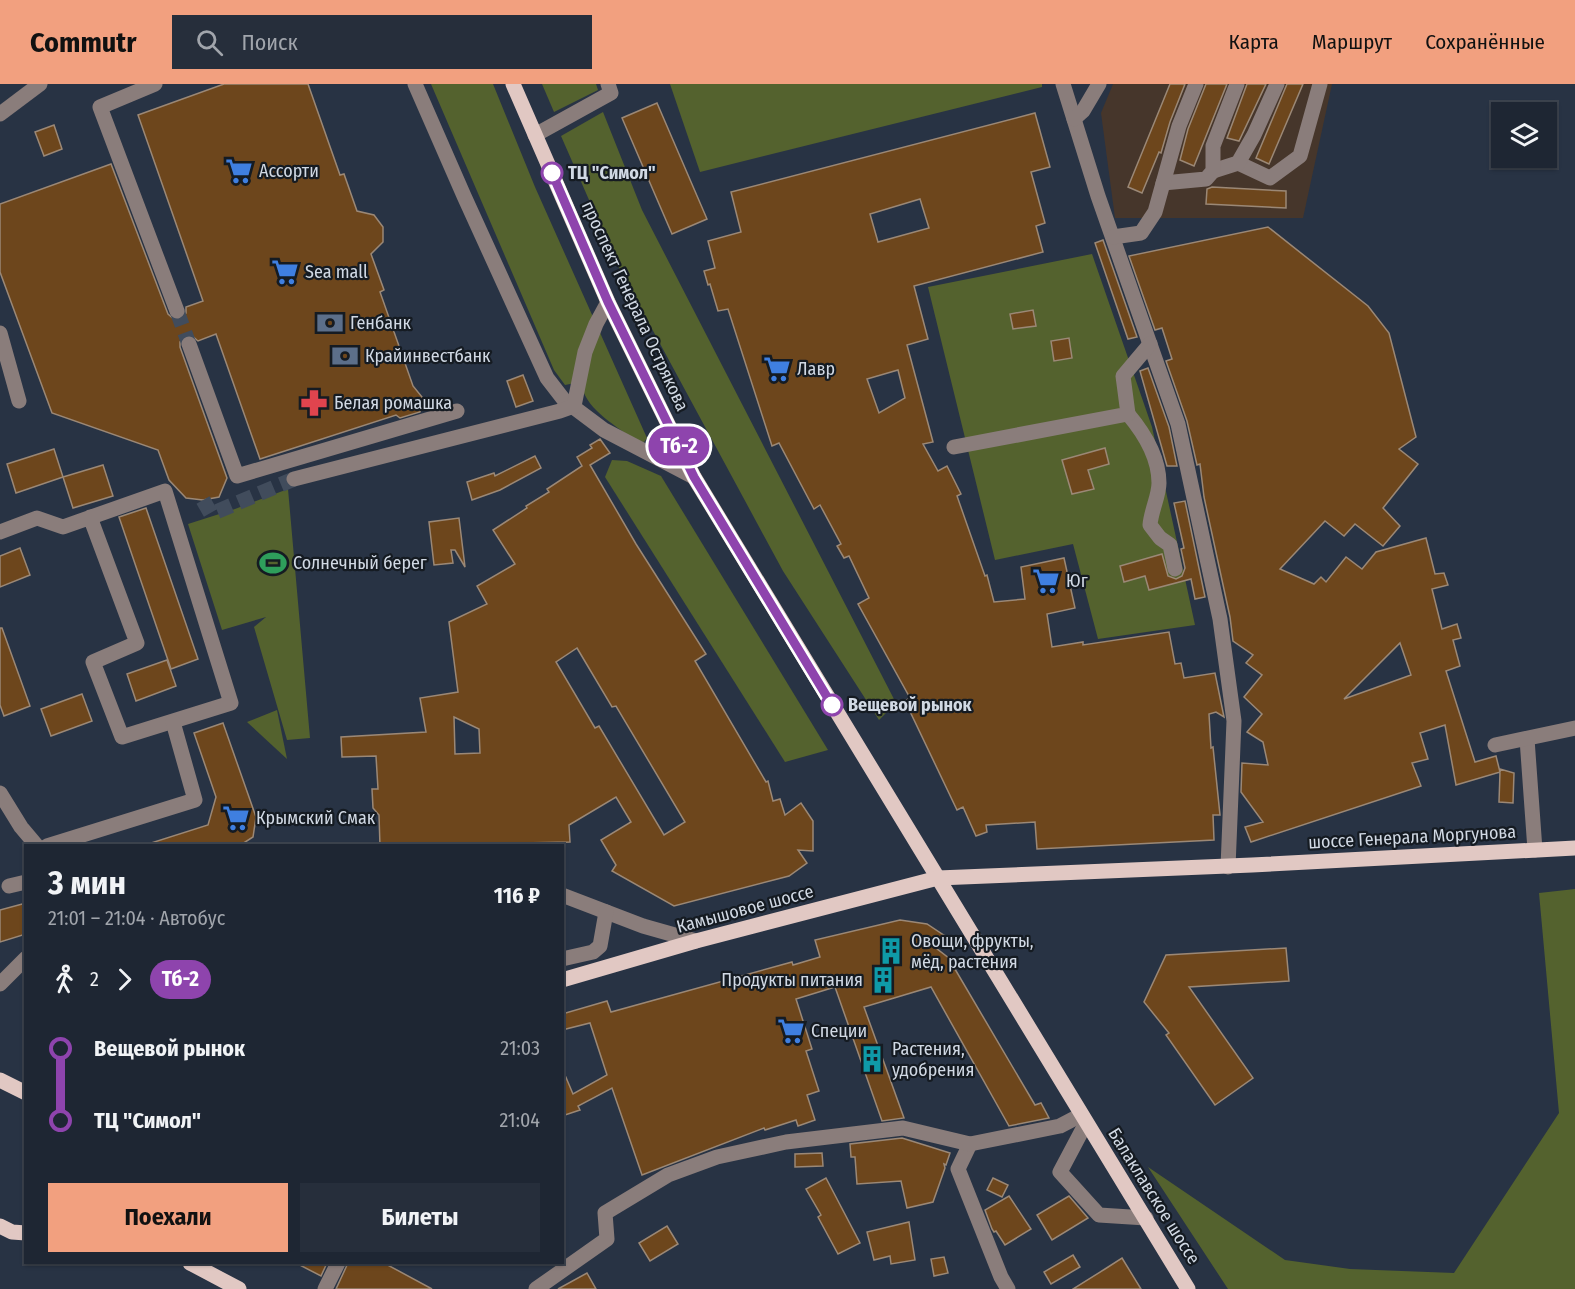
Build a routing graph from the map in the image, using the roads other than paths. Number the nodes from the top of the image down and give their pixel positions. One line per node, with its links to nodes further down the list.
1 (40, 84): 12 (lane)
2 (155, 84): 20 (lane)
3 (416, 84): 25 (lane)
4 (513, 84): 14 (main road, проспект Генерала Острякова)
5 (608, 84): 14 (lane)
6 (1063, 84): 13 (lane)
7 (1099, 84): 13 (lane)
8 (1196, 84): 17 (lane)
9 (1237, 84): 16 (lane)
10 (1277, 84): 15 (lane)
11 (1320, 84): 15 (lane)
12 (0, 114)
13 (1074, 119): 18 (lane)
14 (535, 135): 19 (main road, проспект Генерала Острякова)
15 (1238, 163): 16 (lane)
16 (1213, 171): 17 (lane)
17 (1163, 183): 18 (lane)
18 (1113, 237): 23 (lane)
19 (608, 302): 25 (lane); 29 (main road, проспект Генерала Острякова)
20 (177, 311)
21 (0, 333): 24 (lane)
22 (189, 344): 26 (lane)
23 (1150, 344): 27 (lane); 43 (lane)
24 (19, 401)
25 (574, 406): 29 (lane); 30 (lane)
26 (457, 411)
27 (1128, 414): 28 (lane); 33 (lane)
28 (954, 447)
29 (694, 477): 44 (main road, проспект Генерала Острякова)
30 (294, 480)
31 (90, 517): 32 (lane); 34 (lane); 34 (lane)
32 (0, 532)
33 (1175, 569)
34 (173, 722): 40 (lane)
35 (1575, 728): 36 (lane)
36 (1527, 739): 37 (lane); 42 (lane)
37 (1495, 745)
38 (0, 793): 39 (lane)
39 (35, 844)
40 (53, 844)
41 (1575, 848): 42 (main road, шоссе Генерала Моргунова)
42 (1535, 850): 43 (main road, шоссе Генерала Моргунова)
43 (1228, 867): 44 (main road, Камышовое шоссе)
44 (938, 878): 49 (main road, Камышовое шоссе); 56 (main road, Балаклавское шоссе)
45 (24, 882): 46 (lane)
46 (9, 886)
47 (564, 896): 48 (lane)
48 (606, 912): 49 (lane); 50 (lane)
49 (696, 941): 52 (main road, Камышовое шоссе)
50 (564, 959)
51 (24, 960): 53 (lane)
52 (564, 979)
53 (0, 984)
54 (0, 1080): 55 (main road)
55 (24, 1092)
56 (1084, 1119): 57 (lane); 58 (main road, Балаклавское шоссе); 58 (lane)
57 (970, 1144): 65 (lane); 66 (lane)
58 (1146, 1218): 67 (main road, Балаклавское шоссе)
59 (0, 1226): 60 (main road)
60 (24, 1233)
61 (192, 1264): 63 (main road)
62 (338, 1264): 64 (lane)
63 (239, 1289)
64 (325, 1289)
65 (536, 1289)
66 (1008, 1289)
67 (1188, 1289)

